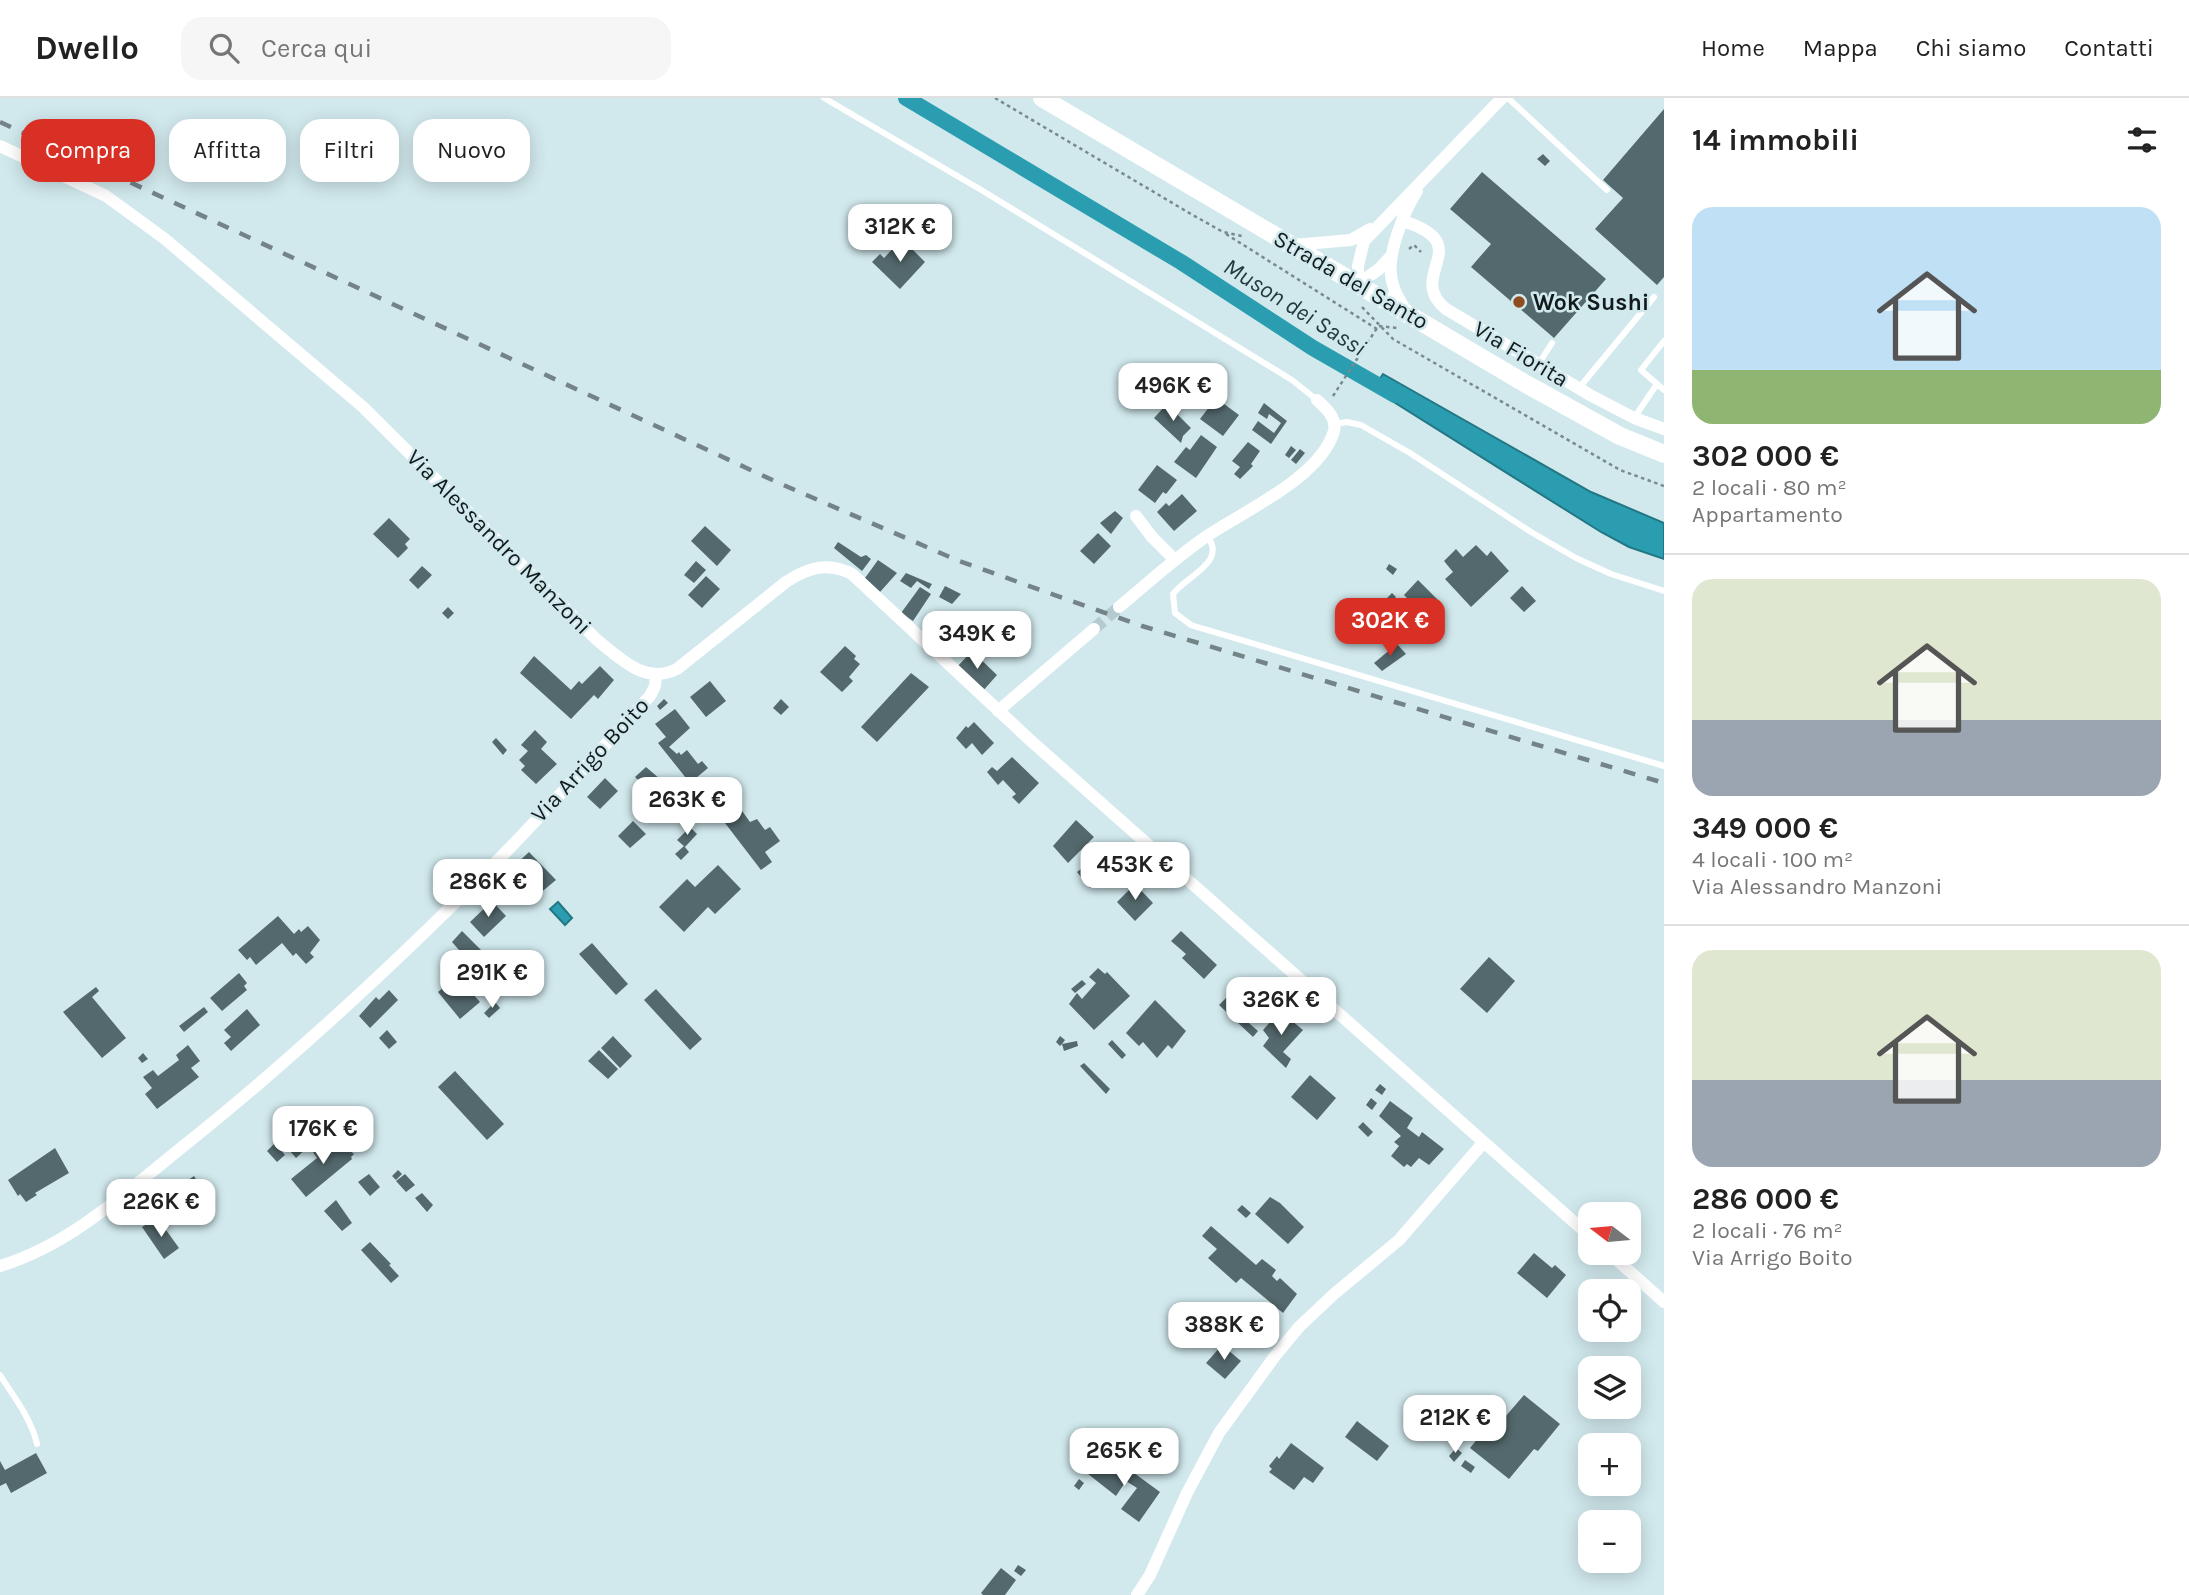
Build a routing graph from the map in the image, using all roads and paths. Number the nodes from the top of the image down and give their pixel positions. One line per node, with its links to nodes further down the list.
1 (824, 98): 26 (lane)
2 (995, 98): 11 (path)
3 (1042, 98): 13 (main road, Strada del Santo)
4 (1502, 98): 7 (street)
5 (1508, 98): 8 (lane)
6 (0, 146): 38 (street, Via Alessandro Manzoni)
7 (1425, 179): 9 (street); 10 (street)
8 (1607, 190)
9 (1403, 220): 14 (street); 21 (street, Via Fiorita)
10 (1379, 224): 13 (street); 15 (street)
11 (1223, 232): 12 (path); 18 (path)
12 (1247, 238)
13 (1290, 245): 15 (main road, Strada del Santo)
14 (1391, 256): 15 (street); 17 (street)
15 (1358, 284): 17 (main road, Strada del Santo)
16 (1654, 297): 23 (lane)
17 (1406, 312): 30 (main road, Strada del Santo)
18 (1378, 327): 25 (path); 31 (path)
19 (1552, 342): 21 (lane)
20 (1664, 343): 22 (lane)
21 (1538, 365): 23 (street, Via Fiorita)
22 (1657, 384): 24 (lane); 27 (lane)
23 (1579, 388): 27 (street, Via Fiorita)
24 (1664, 390)
25 (1334, 395)
26 (1317, 400): 28 (street)
27 (1634, 418): 29 (street, Via Fiorita)
28 (1334, 424): 33 (street); 35 (lane)
29 (1664, 429)
30 (1664, 454)
31 (1664, 486)
32 (1136, 516): 34 (street)
33 (1207, 536): 34 (street); 40 (lane)
34 (1175, 560): 36 (street)
35 (1664, 591)
36 (1119, 607)
37 (1094, 629): 39 (street)
38 (656, 676): 39 (street); 44 (street, Via Arrigo Boito)
39 (998, 711): 41 (street)
40 (1664, 766)
41 (1483, 1143): 42 (street); 48 (street)
42 (1578, 1226)
43 (1622, 1265): 45 (street)
44 (0, 1266)
45 (1664, 1302)
46 (0, 1375): 47 (lane)
47 (37, 1444)
48 (1137, 1595)

